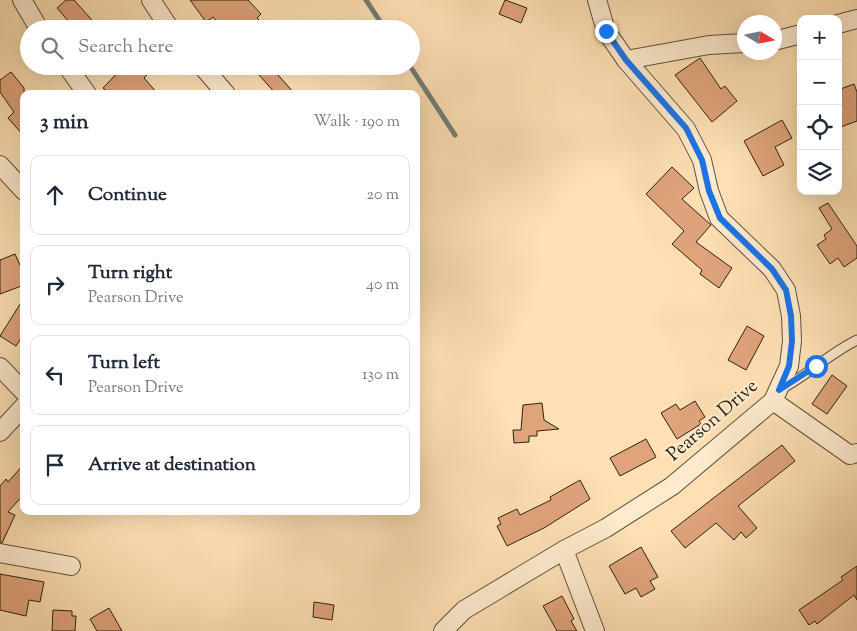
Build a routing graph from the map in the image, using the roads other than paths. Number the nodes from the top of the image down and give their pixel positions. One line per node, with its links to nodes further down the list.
1 (22, 0): 5 (street)
2 (152, 0): 6 (street)
3 (597, 0): 11 (street, Pearson Drive)
4 (857, 19): 7 (street)
5 (34, 20)
6 (164, 20)
7 (842, 23)
8 (797, 35): 9 (street)
9 (782, 39)
10 (737, 44): 11 (street)
11 (626, 60): 21 (street, Pearson Drive)
12 (73, 75): 14 (street)
13 (210, 75): 15 (street)
14 (84, 90)
15 (223, 90)
16 (0, 165): 17 (street)
17 (20, 187)
18 (857, 340): 21 (lane)
19 (0, 367): 20 (street)
20 (20, 388)
21 (776, 396): 24 (street); 25 (street, Pearson Drive)
22 (20, 410): 23 (street)
23 (0, 432)
24 (857, 453)
25 (564, 550): 28 (street, Pearson Drive); 29 (street)
26 (0, 553): 27 (street)
27 (71, 566)
28 (443, 631)
29 (594, 631)

